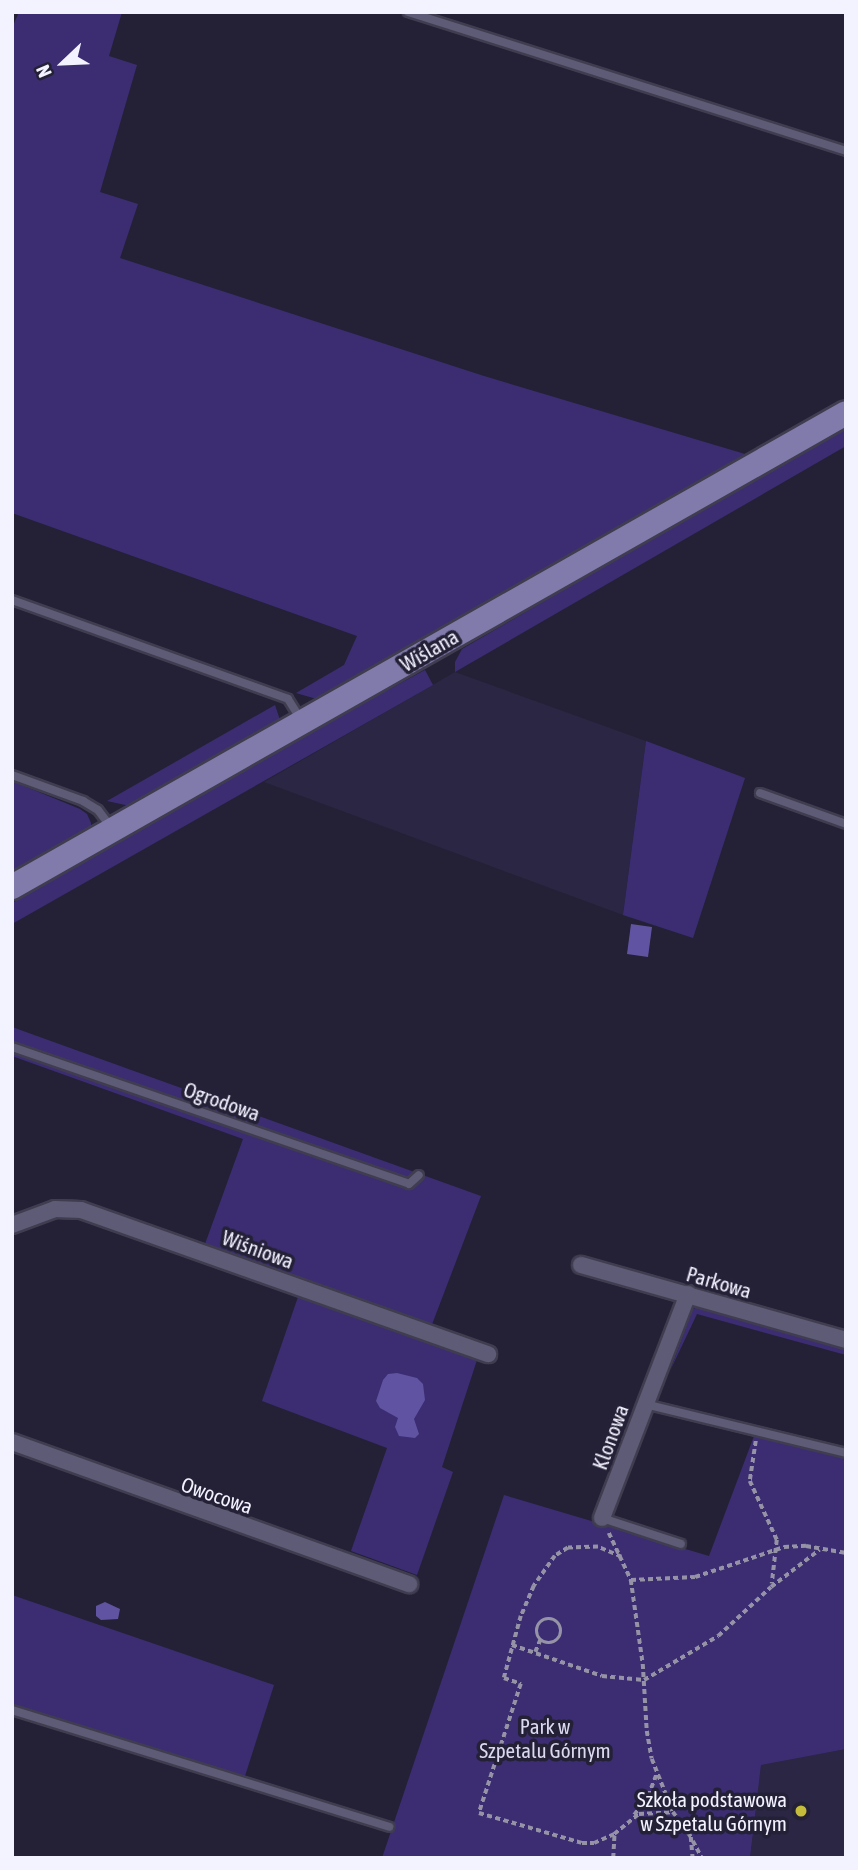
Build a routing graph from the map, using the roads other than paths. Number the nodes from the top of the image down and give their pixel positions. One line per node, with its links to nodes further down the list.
1 (408, 12): 2 (lane)
2 (846, 150)
3 (846, 413): 5 (main road, Wiślana)
4 (12, 600): 5 (lane)
5 (302, 722): 9 (main road, Wiślana)
6 (12, 775): 9 (lane)
7 (760, 793): 8 (lane)
8 (846, 824)
9 (112, 830): 10 (main road, Wiślana)
10 (12, 887)
11 (12, 1047): 12 (lane, Ogrodowa)
12 (419, 1175)
13 (12, 1225): 17 (street, Wiśniowa)
14 (581, 1265): 15 (street, Parkowa)
15 (688, 1294): 16 (street, Parkowa); 18 (street, Klonowa)
16 (846, 1340)
17 (488, 1354)
18 (645, 1404): 20 (lane); 21 (street, Klonowa)
19 (12, 1442): 23 (street, Owocowa)
20 (846, 1453)
21 (603, 1518): 22 (lane)
22 (681, 1544)
23 (409, 1584)
24 (12, 1710): 25 (lane)
25 (389, 1827)

